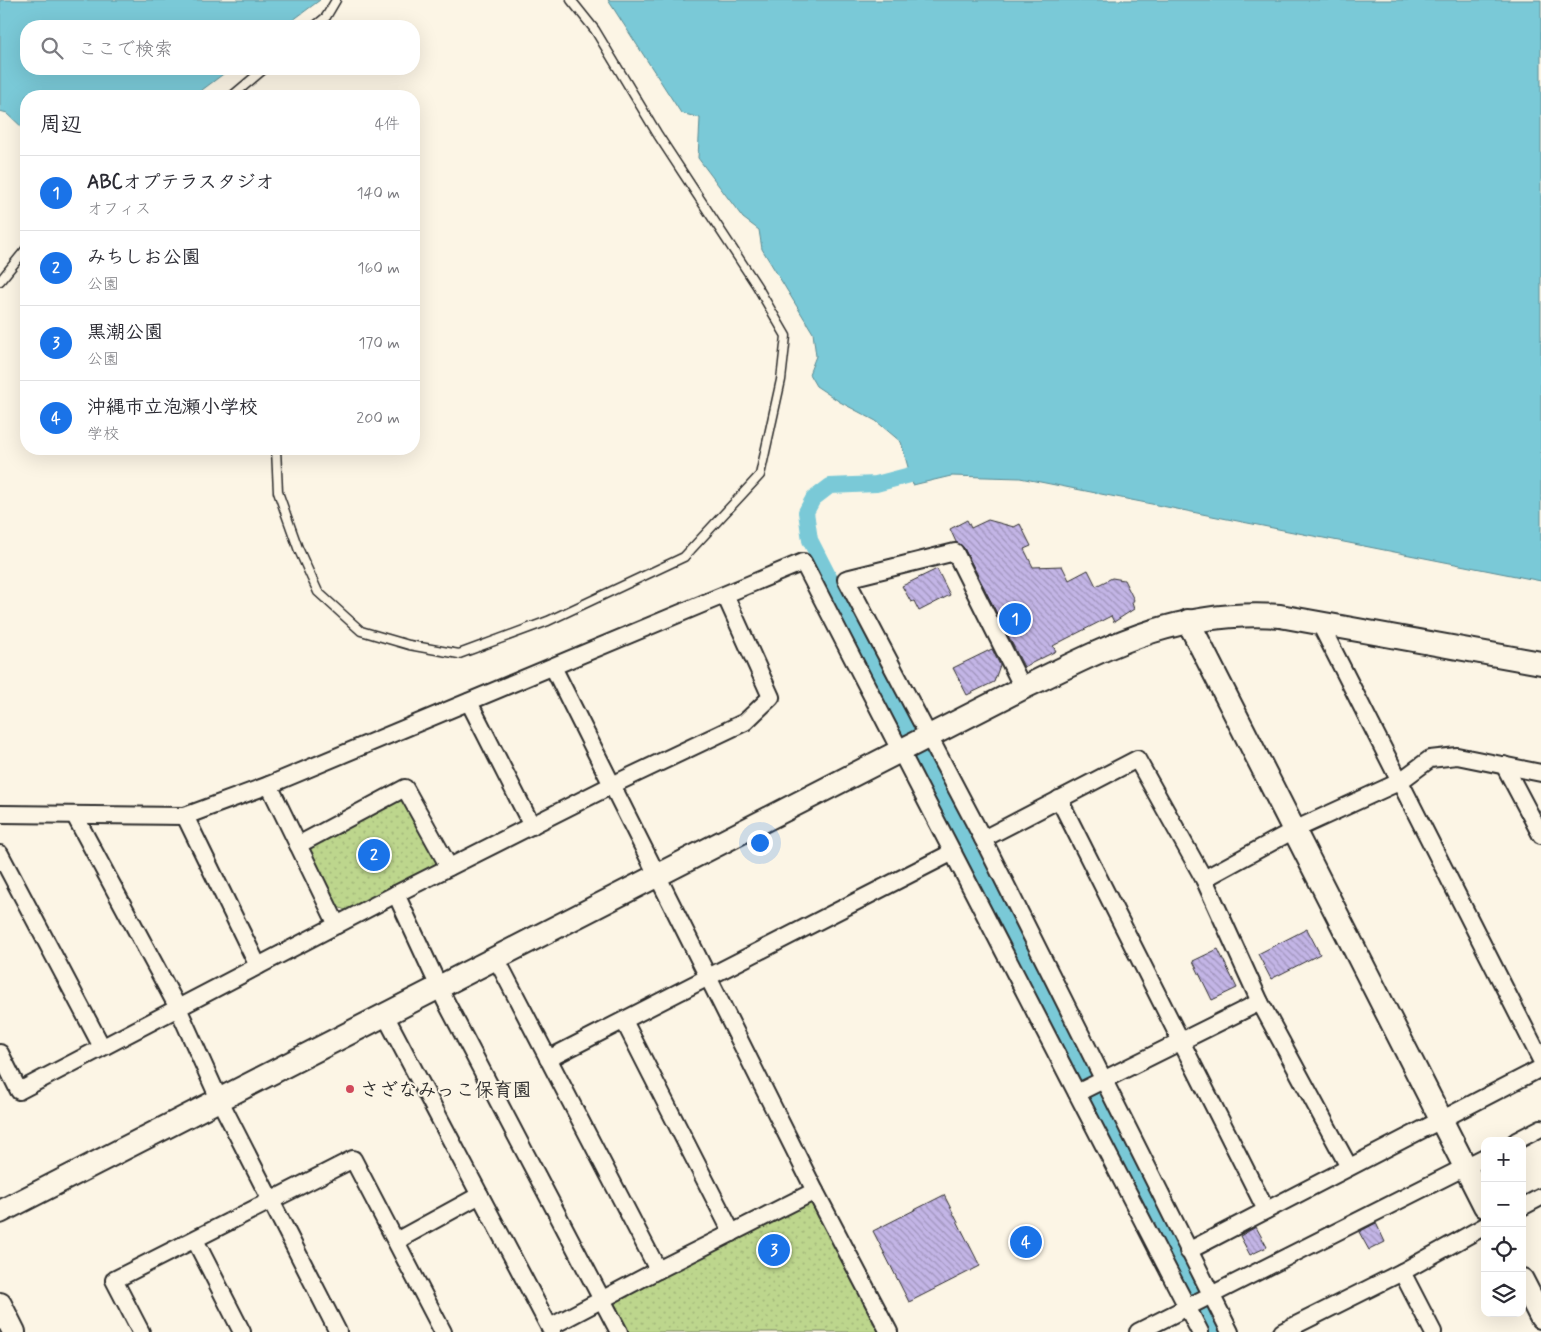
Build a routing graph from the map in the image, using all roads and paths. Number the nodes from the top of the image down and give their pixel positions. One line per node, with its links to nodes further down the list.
1 (336, 0): 3 (lane)
2 (571, 0): 8 (lane)
3 (322, 20)
4 (257, 75): 5 (lane)
5 (239, 90)
6 (20, 256): 7 (lane)
7 (0, 281)
8 (276, 455)
9 (725, 595): 13 (street); 16 (street); 21 (street)
10 (1188, 621): 11 (street); 14 (street); 27 (street)
11 (1319, 622): 12 (street); 19 (street)
12 (1541, 664)
13 (553, 667): 15 (street); 21 (street)
14 (1023, 688): 16 (street); 16 (street)
15 (468, 702): 20 (street); 26 (street)
16 (914, 744): 29 (street); 31 (street); 34 (street)
17 (1504, 765): 18 (street); 19 (street); 28 (street)
18 (1541, 773)
19 (1399, 782): 27 (street); 50 (street)
20 (269, 785): 25 (street); 30 (street)
21 (612, 785): 26 (street); 34 (street)
22 (1059, 799): 29 (street); 35 (street); 46 (street)
23 (0, 814): 24 (street)
24 (74, 816): 25 (street); 43 (street)
25 (185, 816): 39 (street)
26 (532, 826): 33 (street)
27 (1294, 830): 35 (street); 55 (street)
28 (1541, 835)
29 (983, 839): 52 (street)
30 (298, 846): 33 (street); 37 (street)
31 (953, 852): 40 (street); 53 (street)
32 (0, 854): 47 (street)
33 (449, 867): 36 (street)
34 (658, 875): 38 (street); 40 (street)
35 (1204, 879): 42 (street)
36 (396, 894): 37 (street); 41 (street)
37 (337, 925): 39 (street)
38 (496, 958): 41 (street); 49 (street)
39 (258, 966): 43 (street)
40 (708, 977): 45 (street); 61 (street)
41 (438, 987): 44 (street); 78 (street)
42 (1260, 1002): 46 (street); 60 (street)
43 (178, 1008): 47 (street); 54 (street)
44 (385, 1015): 54 (street); 62 (street)
45 (624, 1021): 49 (street); 70 (street)
46 (1181, 1042): 52 (street); 67 (street)
47 (102, 1048): 48 (street)
48 (0, 1053)
49 (548, 1059): 74 (street)
50 (1541, 1060)
51 (1541, 1068): 55 (street)
52 (1104, 1081): 53 (street); 73 (street)
53 (1077, 1093): 80 (street)
54 (219, 1099): 65 (street); 68 (street)
55 (1441, 1120): 59 (street); 60 (street)
56 (1541, 1128): 57 (street)
57 (1524, 1137)
58 (1481, 1159): 59 (street)
59 (1465, 1167): 64 (street); 77 (street)
60 (1349, 1168): 67 (street)
61 (815, 1191): 70 (street); 89 (street)
62 (480, 1195): 72 (street); 82 (street)
63 (1541, 1197): 66 (street)
64 (1481, 1198)
65 (272, 1202): 71 (street); 72 (street); 86 (street)
66 (1526, 1205)
67 (1266, 1210): 73 (street)
68 (0, 1212)
69 (1483, 1227): 75 (street)
70 (732, 1232): 74 (street)
71 (195, 1240): 84 (street); 85 (street)
72 (396, 1241): 87 (street)
73 (1188, 1251): 77 (street)
74 (658, 1270): 78 (street)
75 (1402, 1272): 93 (street); 94 (street)
76 (1526, 1288): 81 (street)
77 (1211, 1296): 80 (street); 92 (street)
78 (603, 1300): 82 (street); 88 (street)
79 (0, 1304): 83 (street)
80 (1188, 1307): 90 (street); 91 (street)
81 (1541, 1317)
82 (551, 1330)
83 (14, 1332)
84 (141, 1332)
85 (242, 1332)
86 (338, 1332)
87 (443, 1332)
88 (619, 1332)
89 (889, 1332)
90 (1138, 1332)
91 (1200, 1332)
92 (1230, 1332)
93 (1282, 1332)
94 (1433, 1332)

